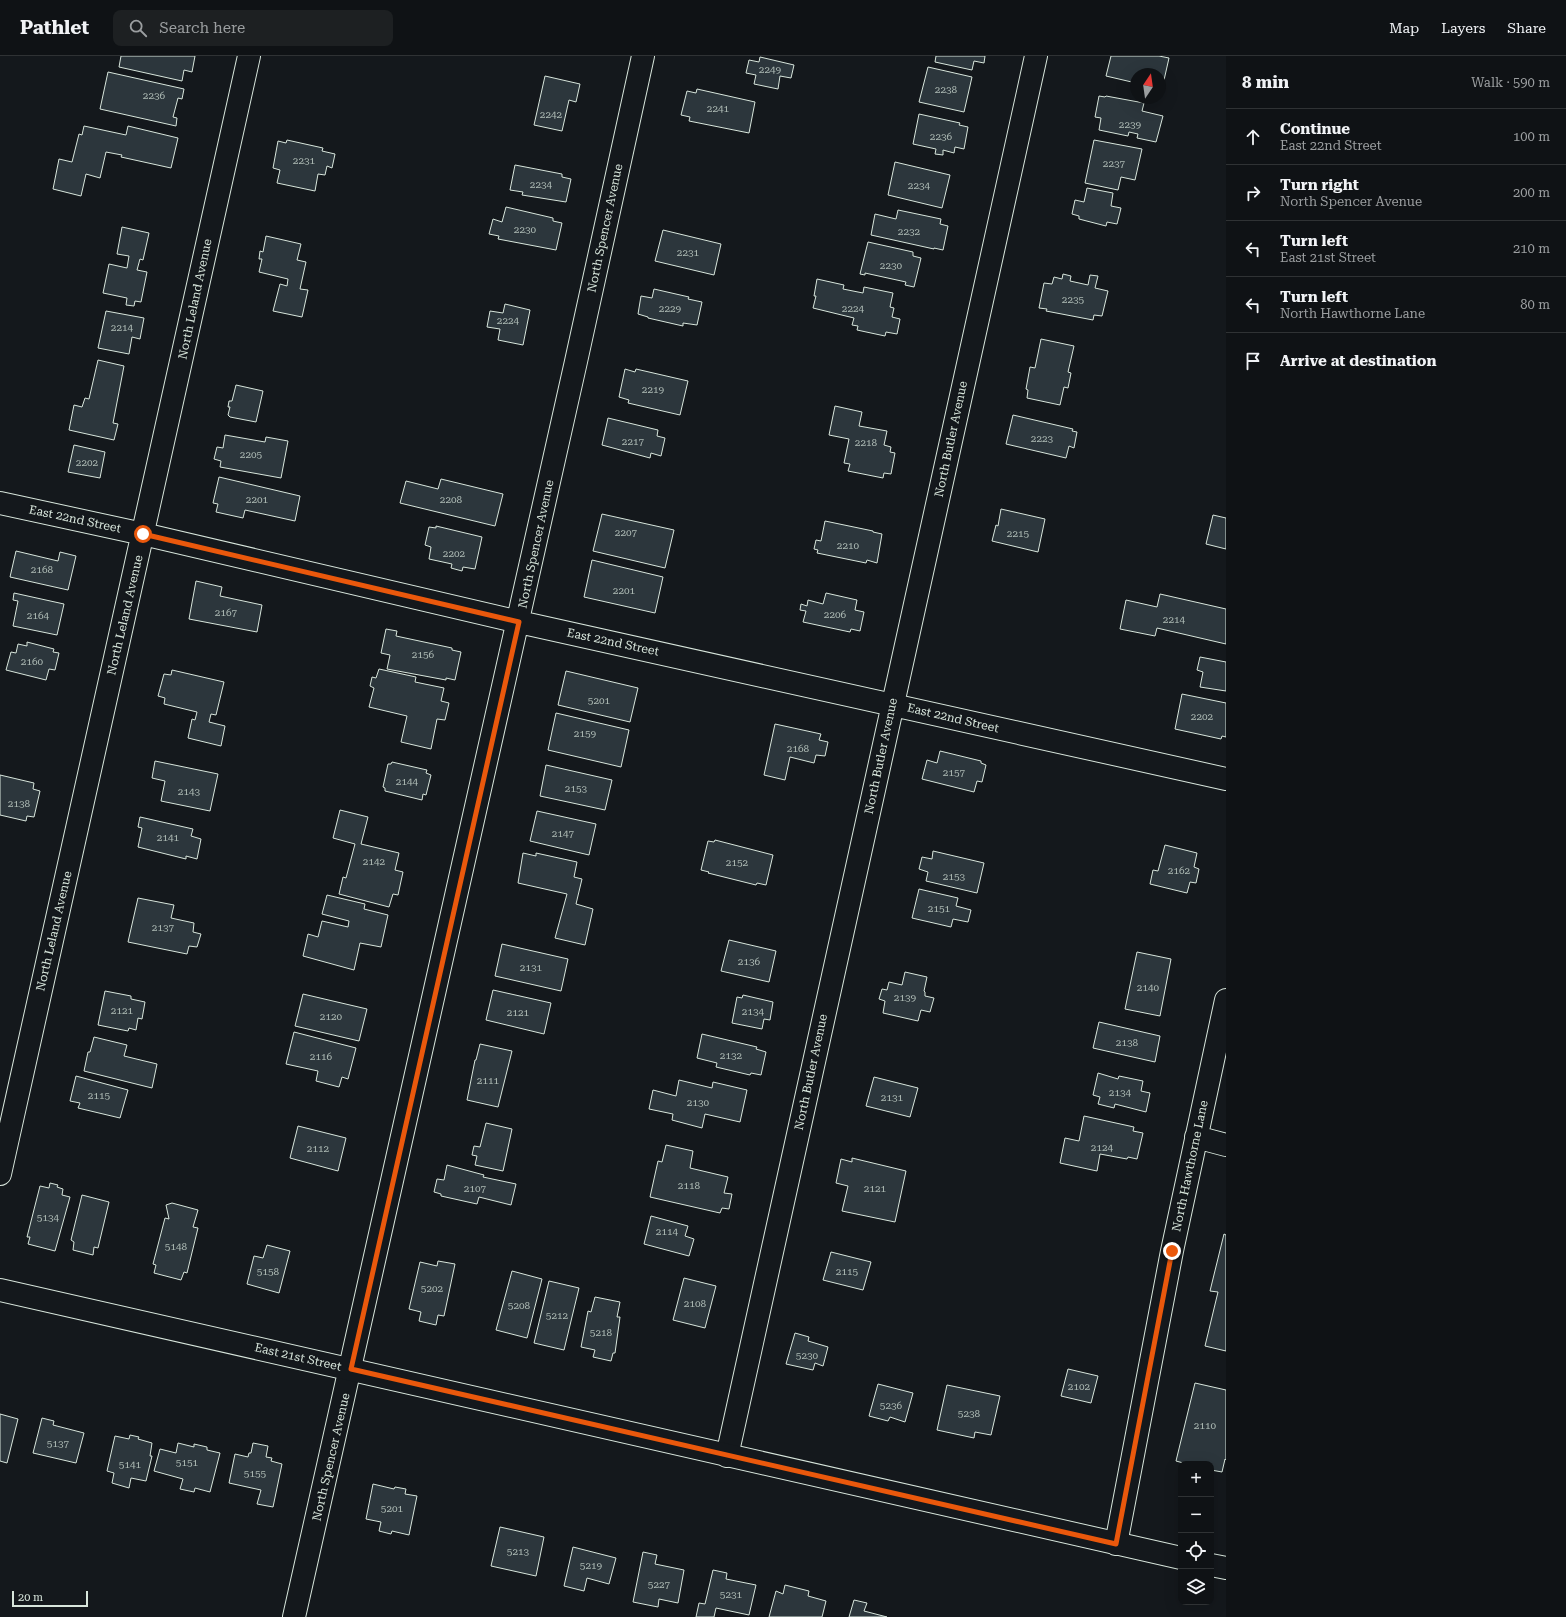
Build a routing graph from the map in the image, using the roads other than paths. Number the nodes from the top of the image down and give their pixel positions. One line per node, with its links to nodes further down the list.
1 (249, 56): 5 (street, North Leland Avenue)
2 (643, 56): 6 (street, North Spencer Avenue)
3 (1036, 56): 7 (street, North Butler Avenue)
4 (0, 503): 5 (street, East 22nd Street)
5 (143, 534): 6 (street, East 22nd Street); 12 (street, North Leland Avenue)
6 (519, 622): 7 (street, East 22nd Street); 14 (street, North Spencer Avenue)
7 (893, 704): 8 (street, East 22nd Street); 15 (street, North Butler Avenue)
8 (1226, 779)
9 (1226, 1000): 10 (street, North Hawthorne Lane)
10 (1196, 1137): 11 (street); 16 (street, North Hawthorne Lane)
11 (1226, 1144)
12 (0, 1174)
13 (0, 1290): 14 (street, East 21st Street)
14 (351, 1369): 15 (street, East 21st Street); 20 (street, North Spencer Avenue)
15 (727, 1456): 16 (street, East 21st Street)
16 (1116, 1544): 17 (street, East 21st Street)
17 (1178, 1557)
18 (1214, 1566): 19 (street)
19 (1226, 1568)
20 (294, 1617)

